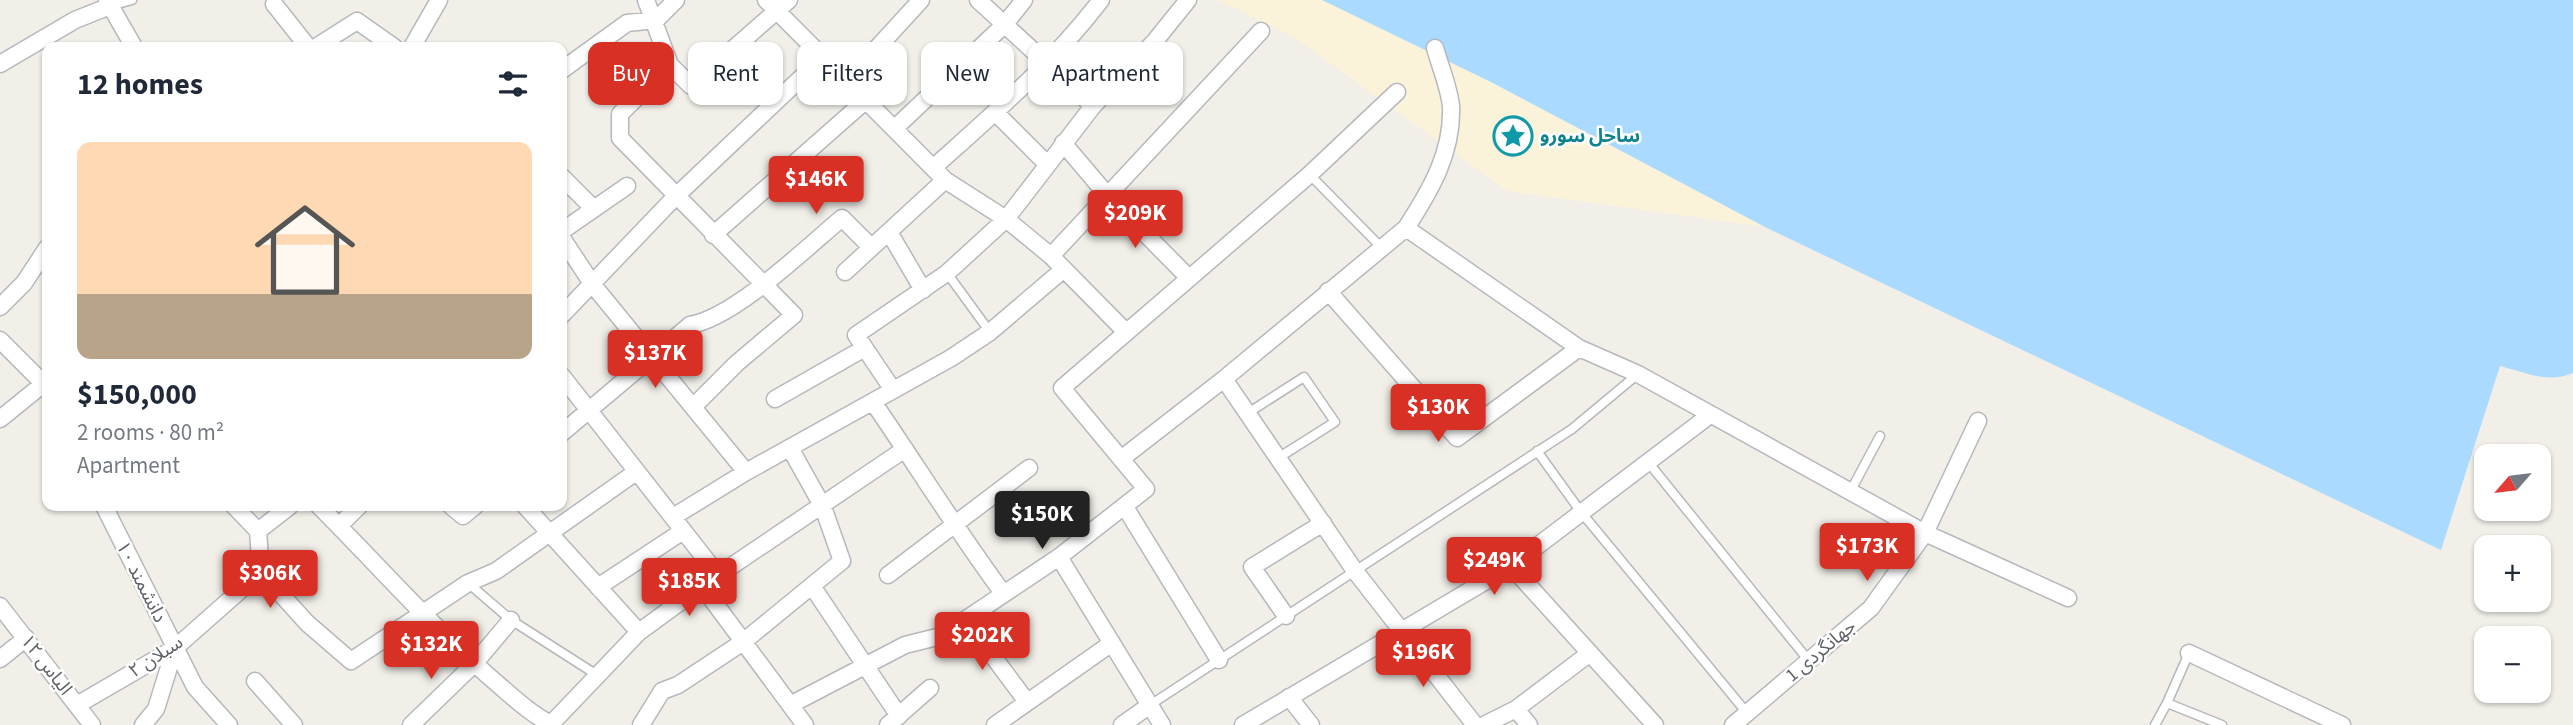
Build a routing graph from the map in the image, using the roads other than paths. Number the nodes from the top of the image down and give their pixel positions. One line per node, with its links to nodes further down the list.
1 (132, 0): 11 (lane)
2 (439, 0): 21 (street)
3 (646, 0): 14 (street)
4 (676, 0): 14 (street)
5 (789, 0): 13 (street)
6 (921, 0): 24 (street)
7 (978, 0): 15 (street)
8 (1024, 0): 15 (street)
9 (1101, 0): 25 (street)
10 (1188, 0): 37 (street)
11 (108, 3): 17 (street); 28 (street)
12 (274, 4): 18 (street)
13 (771, 6): 23 (street); 30 (street)
14 (656, 20): 22 (street); 29 (street)
15 (1005, 24): 26 (street); 39 (street)
16 (1261, 31): 48 (street)
17 (131, 42)
18 (304, 42)
19 (324, 42): 20 (street)
20 (387, 42)
21 (415, 42)
22 (663, 42)
23 (805, 42)
24 (883, 42)
25 (1065, 42)
26 (1028, 45)
27 (1435, 48): 52 (street)
28 (0, 64)
29 (567, 66)
30 (674, 69)
31 (1028, 81): 38 (street)
32 (797, 82): 47 (street)
33 (1397, 92): 43 (street)
34 (629, 105): 47 (street)
35 (861, 105): 54 (street)
36 (870, 105): 39 (street)
37 (1094, 106): 40 (street)
38 (995, 112): 41 (street); 42 (street)
39 (895, 128): 42 (street)
40 (1063, 143): 41 (street); 48 (street)
41 (1046, 163): 50 (street)
42 (934, 167): 44 (street)
43 (1309, 174): 57 (lane); 63 (street)
44 (945, 180): 50 (street); 53 (street)
45 (567, 182): 49 (street)
46 (627, 186): 49 (street)
47 (676, 196): 54 (street); 64 (street)
48 (1108, 196): 59 (street); 63 (street)
49 (593, 208): 51 (street)
50 (1006, 219): 59 (street); 62 (street)
51 (567, 227)
52 (1406, 228): 57 (street); 73 (street)
53 (889, 232): 56 (street); 66 (street)
54 (713, 234): 65 (street)
55 (567, 245): 64 (street)
56 (871, 247): 61 (street); 65 (street)
57 (1381, 247): 67 (street)
58 (42, 256): 68 (street)
59 (1051, 256): 60 (street)
60 (1064, 269): 70 (street); 71 (street)
61 (845, 272)
62 (947, 274): 66 (street); 70 (lane)
63 (1188, 277): 71 (street)
64 (593, 285): 69 (street); 75 (street)
65 (761, 285): 75 (street); 84 (street)
66 (923, 290): 74 (street)
67 (1328, 291): 73 (street); 78 (street)
68 (0, 307)
69 (567, 310)
70 (990, 332): 81 (street)
71 (1126, 332): 96 (street)
72 (0, 340): 77 (street)
73 (1579, 348): 76 (street)
74 (863, 349): 81 (street); 82 (street)
75 (651, 357): 84 (street); 85 (street)
76 (1638, 374): 87 (street); 94 (lane)
77 (42, 379)
78 (1224, 379): 86 (street); 96 (street)
79 (567, 382): 85 (street)
80 (42, 384): 88 (street)
81 (893, 390): 83 (street)
82 (775, 399)
83 (873, 402): 92 (street); 93 (street)
84 (693, 407): 100 (street)
85 (589, 410): 90 (street); 99 (street)
86 (1248, 414): 95 (street); 95 (lane)
87 (1710, 415): 97 (street); 101 (street)
88 (0, 419)
89 (1978, 421): 117 (street, جهانگردی 1)
90 (567, 429)
91 (1881, 436): 101 (lane)
92 (790, 449): 100 (street); 102 (street)
93 (905, 449): 102 (street); 114 (street)
94 (1537, 451): 110 (lane); 120 (lane)
95 (1278, 457): 111 (street)
96 (1121, 459): 103 (street)
97 (1648, 462): 110 (street); 145 (lane)
98 (1029, 468): 114 (street)
99 (636, 472): 112 (street); 116 (street)
100 (746, 472): 112 (street)
101 (1850, 492): 117 (street)
102 (823, 507): 122 (street); 126 (street)
103 (1125, 507): 118 (street); 144 (street)
104 (106, 511): 140 (street, دانشمند ۱۰)
105 (238, 511): 115 (street)
106 (284, 511): 115 (street)
107 (324, 511): 113 (street)
108 (354, 511): 113 (street)
109 (530, 511): 116 (street)
110 (1581, 512): 119 (street); 158 (lane)
111 (1322, 523): 120 (street); 132 (street)
112 (678, 524): 122 (street); 127 (street)
113 (339, 526): 131 (street)
114 (953, 526): 123 (street); 128 (street)
115 (258, 531): 121 (street)
116 (550, 533): 124 (street); 127 (street)
117 (1925, 533): 129 (street); 145 (street, جهانگردی 1)
118 (1059, 557): 128 (street); 139 (street)
119 (1511, 566): 135 (street); 141 (street)
120 (1355, 570): 132 (lane); 135 (street)
121 (261, 572): 131 (street); 140 (street, سبلان ۲)
122 (718, 575): 125 (street)
123 (888, 575)
124 (468, 583): 131 (street); 133 (lane)
125 (702, 586): 136 (street); 138 (street)
126 (812, 586): 138 (street); 147 (street)
127 (598, 587): 136 (street)
128 (1003, 593): 134 (street)
129 (2068, 598)
130 (0, 606): 137 (street, الیاس ۱۲)
131 (422, 615): 146 (street)
132 (1286, 616): 144 (lane)
133 (511, 620): 146 (street); 148 (lane)
134 (966, 620): 147 (street); 152 (street)
135 (1401, 631): 151 (street); 174 (street)
136 (639, 632): 148 (street)
137 (26, 638): 143 (street); 154 (street, الیاس ۱۲)
138 (743, 642): 155 (street); 167 (street)
139 (1112, 643): 152 (street); 156 (street)
140 (175, 648): 154 (street, سبلان ۲); 163 (street); 164 (street, دانشمند ۱۰)
141 (1590, 653): 157 (street); 161 (street)
142 (2189, 653): 153 (lane); 180 (street)
143 (0, 659)
144 (1219, 660): 156 (lane)
145 (1809, 661): 158 (street, جهانگردی 1)
146 (474, 664): 160 (street); 166 (street)
147 (863, 664): 155 (street); 159 (street)
148 (597, 675): 166 (street)
149 (255, 681): 165 (street)
150 (930, 688): 159 (street)
151 (1289, 697): 172 (street); 173 (street)
152 (1027, 702): 169 (street)
153 (2167, 703): 178 (lane); 179 (lane)
154 (77, 705): 162 (street, الیاس ۱۲)
155 (790, 705): 168 (street)
156 (1150, 705): 170 (street); 171 (street)
157 (1516, 709): 175 (street); 176 (street)
158 (1747, 713): 177 (street, جهانگردی 1)
159 (894, 720)
160 (416, 724)
161 (1651, 724)
162 (92, 725)
163 (143, 725)
164 (229, 725)
165 (294, 725)
166 (552, 725)
167 (641, 725)
168 (805, 725)
169 (995, 725)
170 (1122, 725)
171 (1162, 725)
172 (1243, 725)
173 (1311, 725)
174 (1475, 725)
175 (1484, 725)
176 (1528, 725)
177 (1733, 725)
178 (2155, 725)
179 (2222, 725)
180 (2342, 725)

